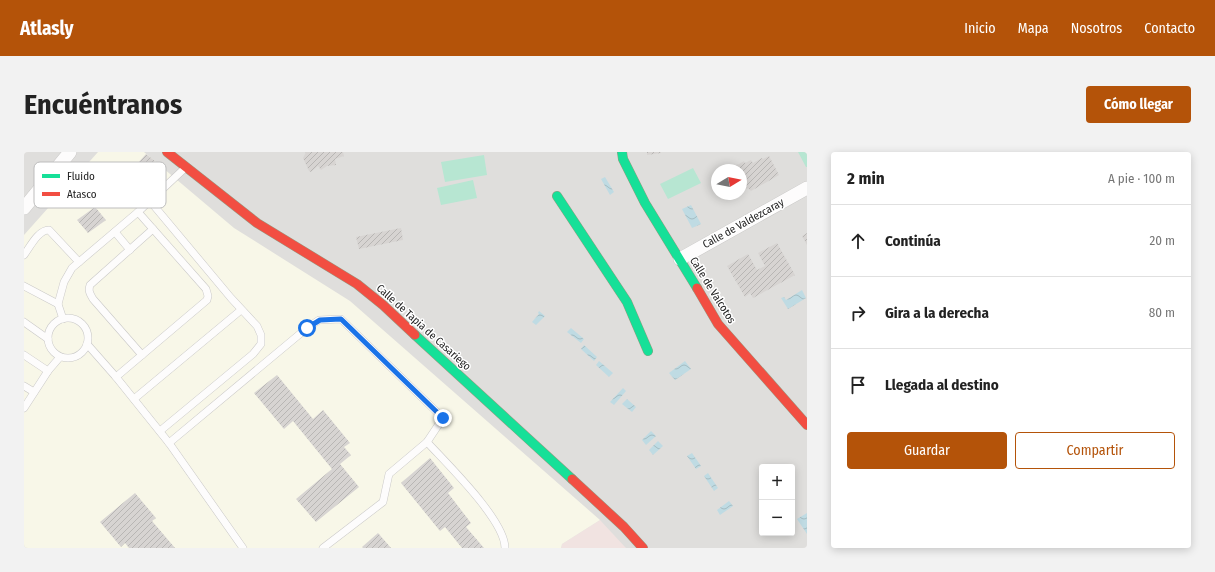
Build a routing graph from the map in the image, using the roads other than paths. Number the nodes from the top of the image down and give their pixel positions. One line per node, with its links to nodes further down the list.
1 (70, 152): 4 (street)
2 (167, 152): 5 (street, Calle de Tapia de Casariego)
3 (622, 152): 18 (street, Calle de Valcotos)
4 (62, 162)
5 (186, 168): 6 (lane); 44 (street, Calle de Tapia de Casariego)
6 (166, 186)
7 (807, 188): 18 (street, Calle de Valdezcaray)
8 (34, 196): 10 (street)
9 (558, 196): 27 (street)
10 (24, 208)
11 (142, 208): 13 (lane)
12 (156, 208): 22 (lane)
13 (138, 212): 14 (lane); 15 (lane)
14 (153, 229): 16 (lane); 29 (lane)
15 (115, 232): 16 (lane); 19 (lane)
16 (130, 250): 29 (lane)
17 (24, 255): 19 (lane)
18 (680, 259): 37 (street, Calle de Valcotos)
19 (79, 262): 21 (lane)
20 (24, 286): 21 (lane)
21 (58, 304): 23 (lane)
22 (241, 310): 35 (lane); 38 (lane)
23 (63, 320): 25 (lane); 26 (lane)
24 (24, 322): 25 (lane)
25 (48, 339): 30 (lane)
26 (88, 344): 30 (lane); 32 (lane)
27 (648, 352)
28 (24, 355): 31 (lane)
29 (142, 355): 32 (lane)
30 (60, 357): 31 (lane)
31 (48, 371): 34 (lane)
32 (116, 377): 35 (lane)
33 (24, 386): 34 (lane)
34 (34, 392): 36 (lane)
35 (134, 399): 38 (lane)
36 (24, 408)
37 (807, 426)
38 (160, 431): 40 (lane)
39 (427, 442): 40 (lane); 42 (lane); 43 (lane)
40 (169, 443): 41 (lane)
41 (244, 548)
42 (323, 548)
43 (505, 548)
44 (643, 548)

